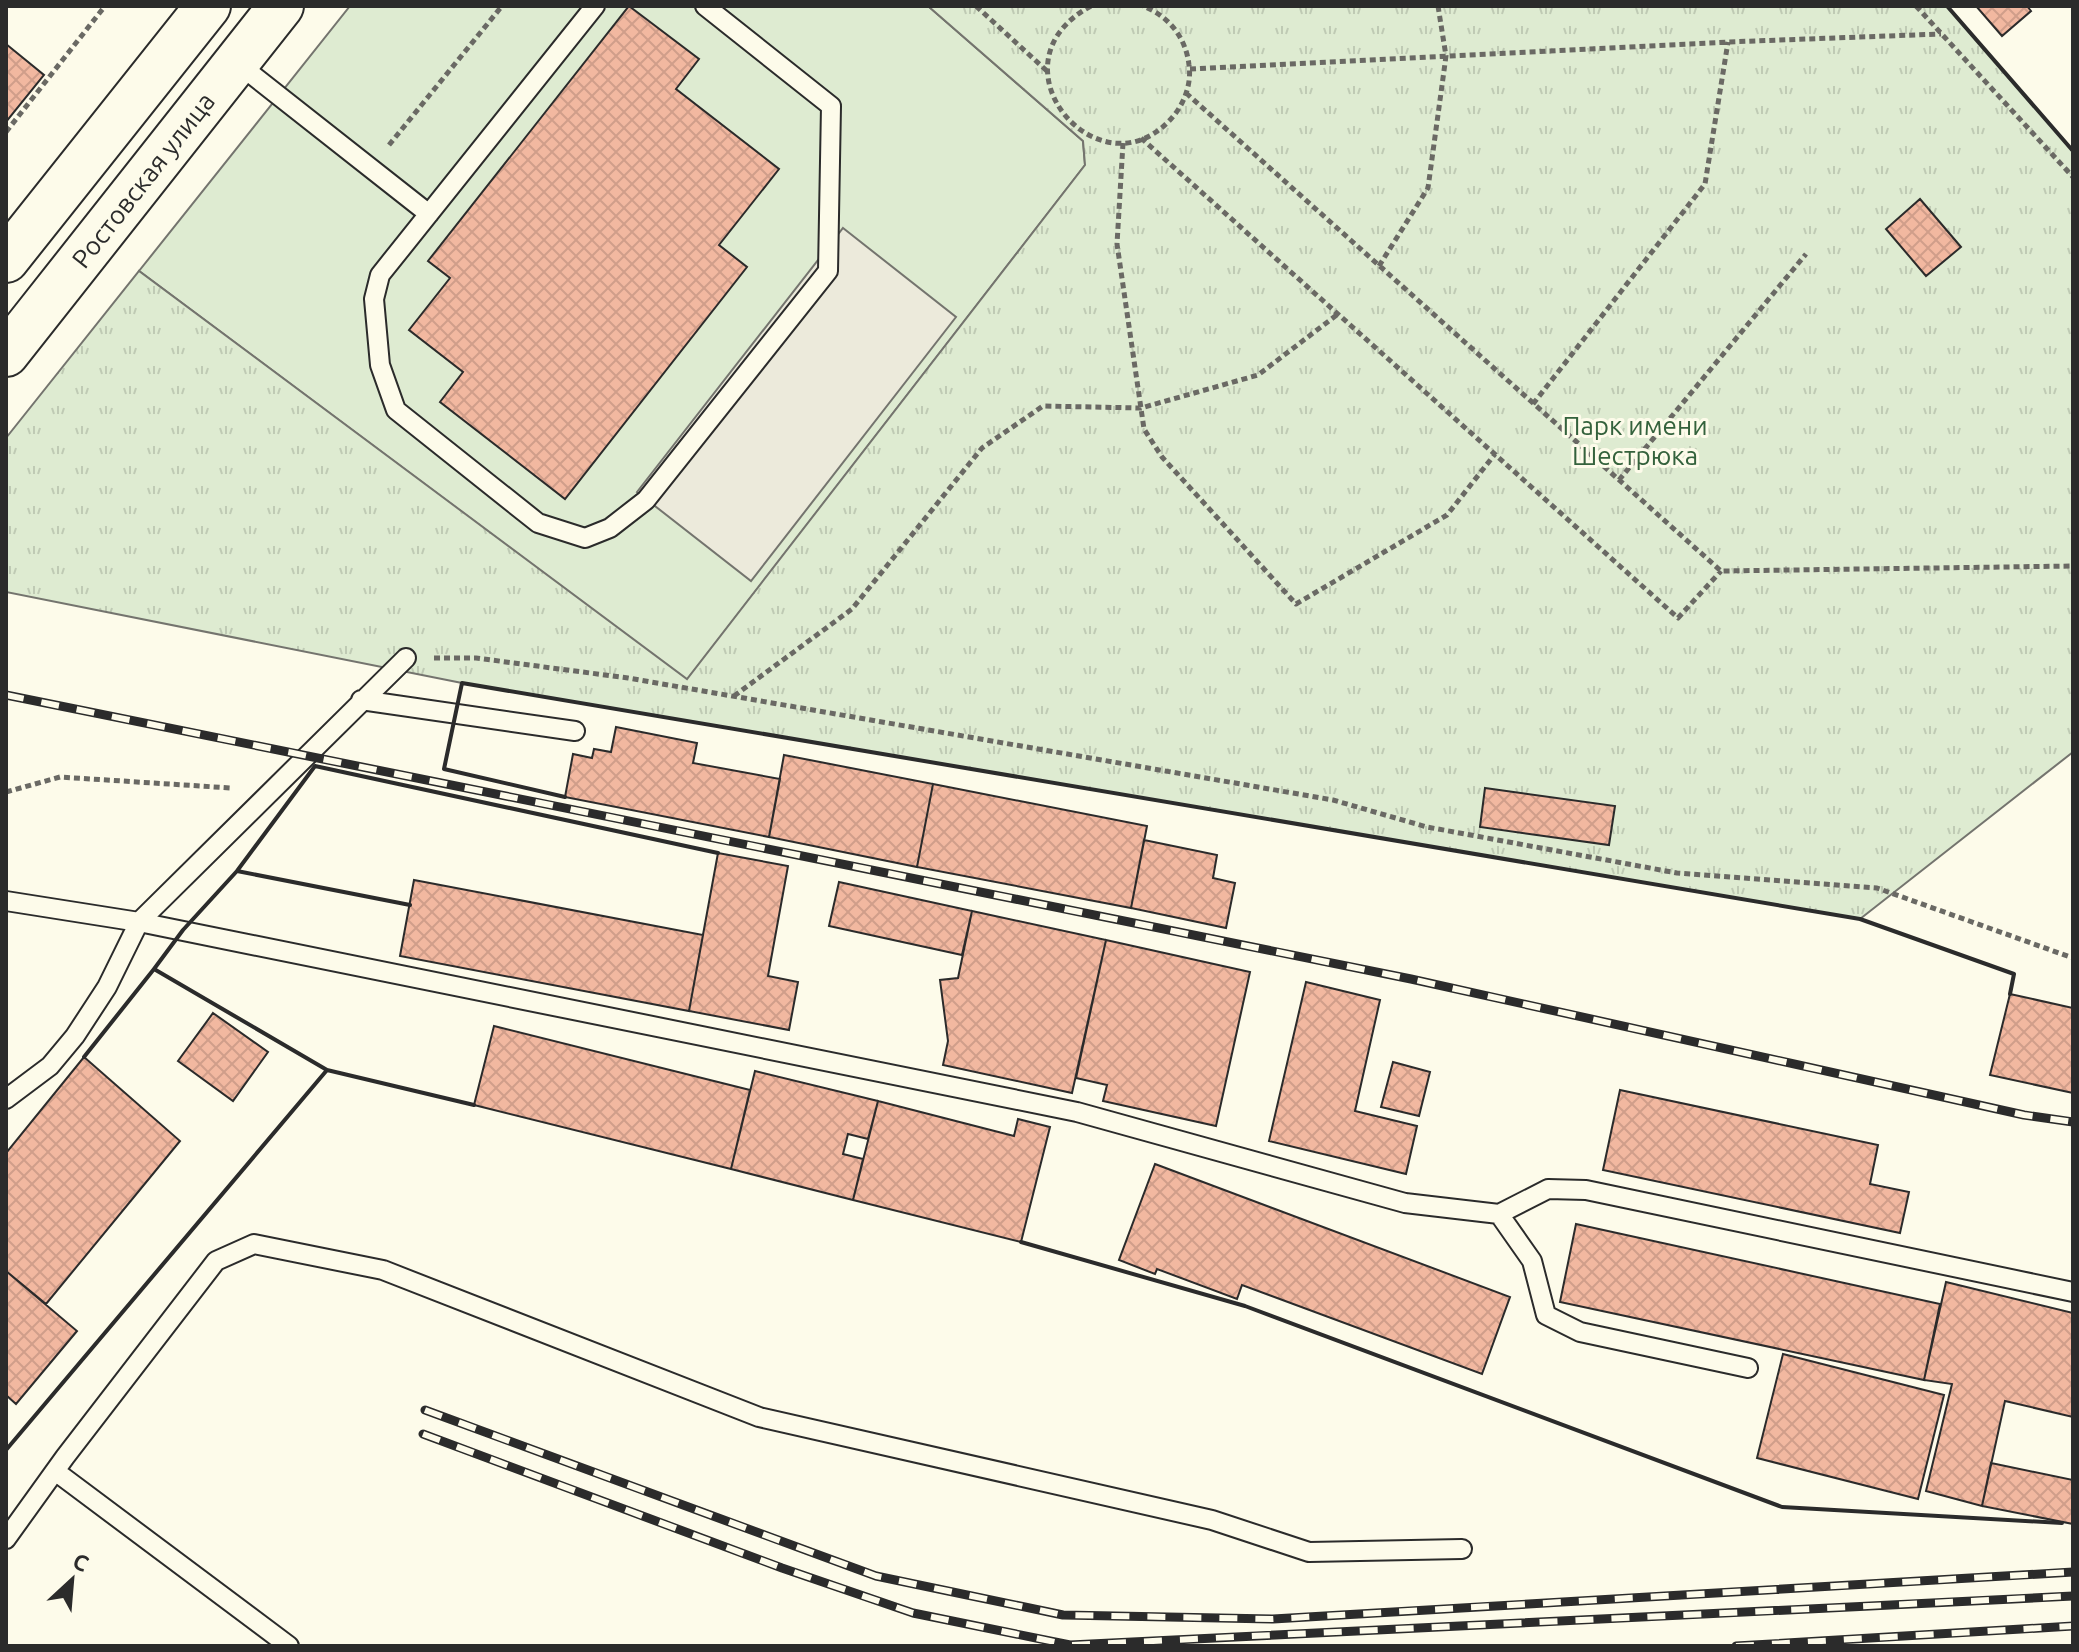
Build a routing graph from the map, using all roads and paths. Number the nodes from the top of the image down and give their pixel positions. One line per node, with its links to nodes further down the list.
1 (105, 6): 20 (path)
2 (208, 6): 27 (street)
3 (281, 6): 16 (street, Ростовская улица)
4 (502, 6): 23 (path)
5 (595, 6): 25 (lane)
6 (705, 6): 25 (lane)
7 (976, 6): 18 (path)
8 (1091, 6): 18 (path)
9 (1143, 6): 12 (path)
10 (1438, 6): 15 (path)
11 (1916, 6): 13 (path)
12 (1157, 8): 17 (path)
13 (1941, 34): 14 (path); 24 (path)
14 (1728, 42): 15 (path); 31 (path)
15 (1446, 56): 17 (path); 28 (path)
16 (236, 62): 23 (lane); 30 (street, Ростовская улица)
17 (1190, 69): 19 (path)
18 (1047, 71): 22 (path)
19 (1186, 93): 21 (path); 28 (path)
20 (6, 132)
21 (1141, 138): 22 (path); 29 (path)
22 (1123, 143): 32 (path)
23 (370, 167): 25 (lane)
24 (2073, 177)
25 (429, 214)
26 (1806, 254): 34 (path)
27 (6, 260)
28 (1379, 266): 31 (path)
29 (1338, 314): 32 (path); 33 (path)
30 (6, 354)
31 (1533, 404): 34 (path)
32 (1141, 408): 33 (path); 38 (path)
33 (1495, 454): 36 (path)
34 (1619, 480): 36 (path)
35 (2073, 566): 36 (path)
36 (1721, 571)
37 (406, 658): 38 (path); 39 (lane)
38 (733, 697): 45 (path)
39 (361, 700): 40 (lane); 41 (lane)
40 (575, 731)
41 (272, 790): 42 (path); 44 (lane)
42 (6, 792)
43 (6, 901): 44 (lane)
44 (139, 922): 46 (lane); 47 (lane)
45 (2073, 958)
46 (6, 1099)
47 (1499, 1214): 48 (lane); 49 (lane)
48 (2073, 1292)
49 (1748, 1368)
50 (55, 1471): 51 (lane); 52 (lane); 53 (lane)
51 (6, 1539)
52 (1462, 1549)
53 (289, 1646)

